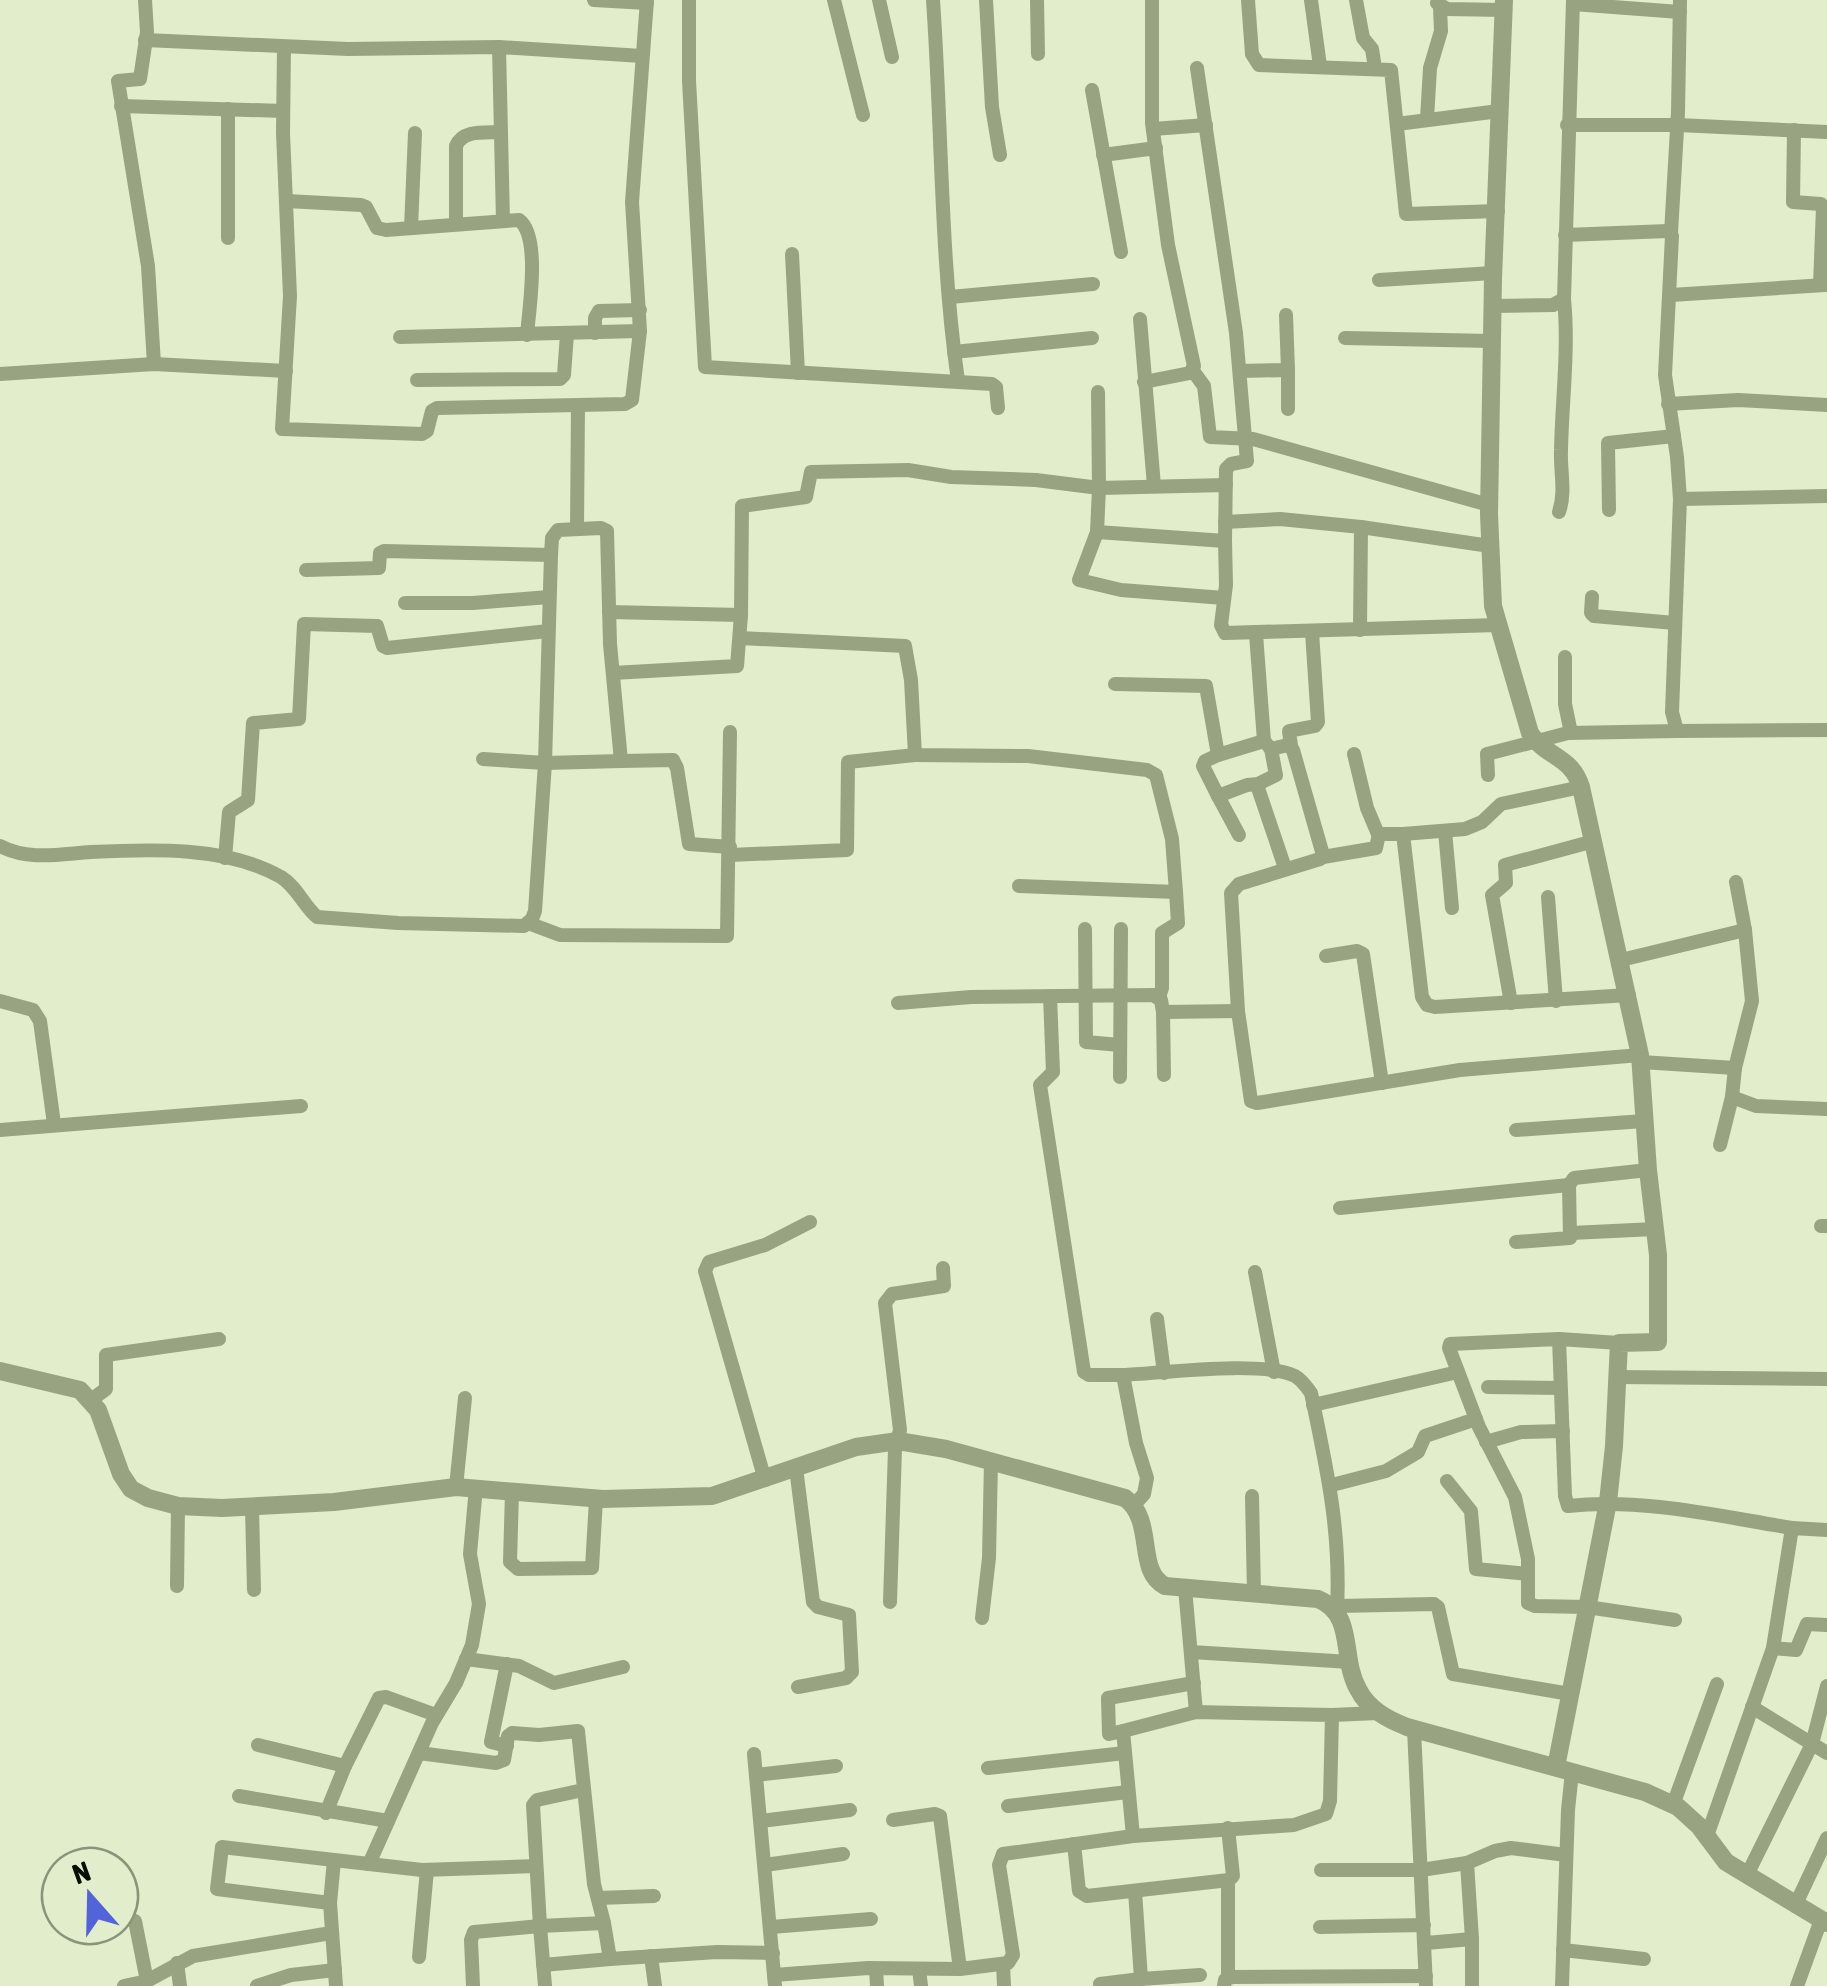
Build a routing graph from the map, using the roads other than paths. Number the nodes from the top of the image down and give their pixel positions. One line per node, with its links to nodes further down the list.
1 (145, 0): 18 (street)
2 (594, 0): 13 (street)
3 (689, 0): 81 (street)
4 (834, 0): 32 (street)
5 (879, 0): 23 (street)
6 (933, 0): 61 (street)
7 (986, 0): 44 (street)
8 (1037, 0): 21 (street)
9 (1152, 0): 38 (street)
10 (1248, 0): 24 (street)
11 (1312, 0): 24 (street)
12 (1356, 0): 26 (street)
13 (647, 2): 22 (street)
14 (1573, 2): 17 (street); 36 (street)
15 (1438, 4): 16 (street); 33 (street)
16 (1504, 5): 31 (street)
17 (1680, 6): 37 (street)
18 (146, 40): 19 (street); 28 (street)
19 (284, 47): 20 (street); 30 (street)
20 (498, 48): 22 (street); 40 (street)
21 (1038, 54)
22 (642, 56): 64 (street)
23 (892, 57)
24 (1320, 66): 26 (street)
25 (1197, 68): 35 (street)
26 (1374, 68): 34 (street)
27 (1092, 90): 45 (street)
28 (122, 106): 29 (street); 76 (street)
29 (228, 109): 30 (street); 53 (street)
30 (284, 111): 46 (street)
31 (1499, 112): 33 (street); 47 (street)
32 (863, 114)
33 (1426, 119): 34 (street)
34 (1397, 124): 47 (street)
35 (1206, 125): 38 (street); 77 (street)
36 (1567, 125): 37 (street); 52 (street)
37 (1678, 125): 39 (street); 51 (street)
38 (1153, 128): 43 (street)
39 (1794, 130): 41 (street); 59 (street)
40 (502, 132): 48 (street); 49 (street)
41 (1827, 132)
42 (414, 133): 50 (street)
43 (1156, 148): 45 (street); 80 (street)
44 (1000, 154)
45 (1104, 154): 54 (street)
46 (286, 201): 50 (street); 79 (street)
47 (1498, 211): 56 (street)
48 (503, 221): 49 (street); 70 (street)
49 (456, 224): 50 (street)
50 (411, 228)
51 (1671, 233): 52 (street); 60 (street)
52 (1565, 235): 62 (street)
53 (228, 238)
54 (1121, 252)
55 (792, 254): 81 (street)
56 (1493, 273): 57 (street); 63 (street)
57 (1379, 280)
58 (1093, 284): 61 (street)
59 (1824, 285): 60 (street)
60 (1671, 295): 87 (street)
61 (950, 297): 75 (street)
62 (1564, 300): 63 (street); 101 (street)
63 (1492, 306): 74 (street)
64 (640, 310): 67 (street); 68 (street)
65 (1286, 315): 78 (street)
66 (1140, 319): 85 (street)
67 (640, 331): 68 (street); 89 (street)
68 (595, 333): 69 (street)
69 (567, 334): 70 (street); 83 (street)
70 (527, 335): 71 (street)
71 (400, 336)
72 (1092, 338): 75 (street)
73 (1345, 338): 74 (street)
74 (1491, 341): 99 (street)
75 (954, 352): 84 (street)
76 (154, 364): 79 (street); 82 (street)
77 (1240, 370): 78 (street); 93 (street)
78 (1288, 370): 91 (street)
79 (286, 372): 89 (street)
80 (1192, 372): 85 (street); 93 (street)
81 (798, 373): 84 (street)
82 (0, 374)
83 (417, 380)
84 (958, 381): 90 (street)
85 (1144, 382): 95 (street)
86 (1098, 392): 96 (street)
87 (1668, 404): 88 (street); 92 (street)
88 (1827, 405)
89 (578, 406): 104 (street)
90 (998, 408)
91 (1288, 409)
92 (1674, 436): 98 (street); 100 (street)
93 (1247, 438): 94 (street); 99 (street)
94 (1226, 485): 95 (street); 102 (street)
95 (1154, 486): 96 (street)
96 (1099, 488): 105 (street); 115 (street)
97 (1827, 496): 98 (street)
98 (1680, 499): 116 (street)
99 (1489, 505): 107 (street)
100 (1608, 510)
101 (1559, 512)
102 (1225, 522): 103 (street); 106 (street)
103 (1361, 527): 107 (street); 118 (street)
104 (577, 529): 108 (street); 114 (street)
105 (1097, 532): 106 (street); 111 (street)
106 (1225, 541): 111 (street)
107 (1490, 546): 117 (street)
108 (552, 555): 109 (street); 110 (street)
109 (306, 570)
110 (550, 596): 113 (street); 119 (street)
111 (1224, 598): 121 (street)
112 (1592, 598): 116 (street)
113 (405, 603)
114 (609, 612): 115 (street); 124 (street)
115 (741, 615): 122 (street)
116 (1675, 622): 127 (street)
117 (1498, 625): 118 (street); 130 (street)
118 (1360, 630): 120 (street)
119 (548, 632): 138 (street); 151 (street)
120 (1312, 632): 121 (street); 132 (street)
121 (1256, 634): 131 (street)
122 (740, 638): 124 (street); 134 (street)
123 (1565, 656): 129 (street)
124 (614, 672): 137 (street)
125 (1115, 684): 135 (street)
126 (1827, 730): 127 (street)
127 (1677, 731): 129 (street)
128 (730, 732): 149 (street)
129 (1569, 733): 130 (street)
130 (1539, 741): 139 (street); 141 (street)
131 (1268, 745): 132 (street); 135 (street); 140 (street)
132 (1291, 746): 150 (street)
133 (1354, 754): 144 (street)
134 (915, 755): 149 (street); 155 (street)
135 (1218, 755): 142 (street)
136 (482, 759): 138 (street)
137 (621, 761): 138 (street); 149 (street)
138 (545, 764): 158 (street)
139 (1488, 775)
140 (1259, 784): 142 (street); 152 (street)
141 (1581, 787): 143 (street); 147 (street)
142 (1218, 796): 146 (street)
143 (1446, 830): 145 (street); 157 (street)
144 (1378, 834): 145 (street); 150 (street)
145 (1403, 834): 171 (street)
146 (1238, 835)
147 (1594, 840): 163 (street); 171 (street)
148 (0, 846): 151 (street)
149 (730, 851): 158 (street)
150 (1323, 857): 152 (street)
151 (226, 858): 158 (street)
152 (1286, 868): 173 (street)
153 (1736, 882): 161 (street)
154 (1019, 886): 155 (street)
155 (1176, 892): 172 (street)
156 (1548, 897): 169 (street)
157 (1452, 908)
158 (528, 923)
159 (1085, 929): 166 (street)
160 (1121, 929): 167 (street)
161 (1745, 930): 163 (street); 176 (street)
162 (1326, 956): 179 (street)
163 (1621, 960): 164 (street)
164 (1629, 995): 169 (street); 175 (street)
165 (1050, 996): 166 (street); 170 (street); 205 (street)
166 (1084, 996): 167 (street); 174 (street)
167 (1119, 996): 172 (street); 174 (street)
168 (0, 1001): 184 (street)
169 (1556, 1001): 171 (street)
170 (898, 1003)
171 (1511, 1003)
172 (1161, 1005): 173 (street); 177 (street)
173 (1238, 1011): 179 (street)
174 (1120, 1045): 178 (street)
175 (1641, 1059): 176 (street); 179 (street); 183 (street)
176 (1735, 1068): 180 (street)
177 (1164, 1075)
178 (1120, 1077)
179 (1382, 1083)
180 (1732, 1097): 182 (street); 187 (street)
181 (301, 1106): 184 (street)
182 (1827, 1109)
183 (1644, 1122): 186 (street); 188 (street)
184 (54, 1124): 185 (street)
185 (0, 1130)
186 (1516, 1130)
187 (1720, 1145)
188 (1648, 1170): 189 (street); 192 (street)
189 (1569, 1184): 190 (street); 193 (street)
190 (1340, 1208)
191 (810, 1222): 219 (street)
192 (1656, 1229): 193 (street); 200 (street)
193 (1571, 1232): 194 (street)
194 (1516, 1242)
195 (943, 1268): 215 (street)
196 (1255, 1272): 202 (street)
197 (1157, 1319): 204 (street)
198 (219, 1339): 211 (street)
199 (1559, 1339): 200 (street); 203 (street); 209 (street)
200 (1619, 1343): 206 (street)
201 (0, 1372): 211 (street)
202 (1274, 1372): 204 (street); 212 (street)
203 (1458, 1372): 212 (street); 213 (street)
204 (1164, 1373): 205 (street)
205 (1123, 1375): 228 (street)
206 (1618, 1377): 207 (street); 227 (street)
207 (1827, 1378)
208 (1488, 1387): 209 (street)
209 (1560, 1388): 214 (street)
210 (465, 1398): 222 (street)
211 (91, 1400): 229 (street)
212 (1313, 1405): 221 (street)
213 (1476, 1419): 216 (street); 221 (street)
214 (1562, 1431): 216 (street); 227 (street)
215 (898, 1441): 217 (street); 218 (street); 238 (street)
216 (1486, 1442): 233 (street)
217 (991, 1461): 228 (street); 241 (street)
218 (796, 1468): 219 (street); 253 (street)
219 (765, 1480): 226 (street)
220 (1446, 1482): 233 (street)
221 (1332, 1485): 240 (street)
222 (456, 1487): 223 (street); 230 (street)
223 (476, 1487): 224 (street); 246 (street)
224 (512, 1492): 226 (street); 226 (street)
225 (1252, 1496): 237 (street)
226 (596, 1498)
227 (1608, 1502): 231 (street); 239 (street)
228 (1134, 1505): 235 (street)
229 (178, 1506): 230 (street); 234 (street)
230 (252, 1508): 236 (street)
231 (1792, 1528): 232 (street); 244 (street)
232 (1827, 1530)
233 (1528, 1574): 239 (street)
234 (176, 1586)
235 (1185, 1588): 237 (street); 245 (street)
236 (254, 1590)
237 (1254, 1594): 240 (street)
238 (890, 1602)
239 (1588, 1607): 242 (street); 254 (street)
240 (1338, 1609): 247 (street); 254 (street)
241 (982, 1618)
242 (1675, 1620)
243 (1827, 1625): 244 (street)
244 (1772, 1648): 255 (street)
245 (1191, 1652): 247 (street); 250 (street)
246 (466, 1660): 248 (street); 258 (street)
247 (1350, 1662): 257 (street)
248 (507, 1664): 249 (street); 264 (street)
249 (622, 1667)
250 (1194, 1683): 256 (street); 261 (street)
251 (1717, 1684): 277 (street)
252 (1827, 1686): 263 (street)
253 (798, 1687)
254 (1570, 1694): 272 (street)
255 (1752, 1707): 263 (street); 286 (street)
256 (1196, 1712): 259 (street); 261 (street)
257 (1378, 1713): 259 (street); 260 (street)
258 (436, 1715): 265 (street); 269 (street)
259 (1332, 1715): 284 (street)
260 (1414, 1729): 272 (street); 298 (street)
261 (1123, 1732): 266 (street)
262 (258, 1744): 269 (street)
263 (1812, 1744): 267 (street); 299 (street)
264 (507, 1746): 265 (street); 274 (street)
265 (419, 1753): 282 (street)
266 (1126, 1753): 271 (street); 275 (street)
267 (1827, 1753)
268 (754, 1754): 273 (street)
269 (344, 1766): 280 (street)
270 (836, 1766): 273 (street)
271 (988, 1768)
272 (1564, 1769): 277 (street); 290 (street)
273 (756, 1775): 283 (street)
274 (583, 1790): 295 (street); 303 (street)
275 (1128, 1792): 278 (street); 285 (street)
276 (239, 1796): 280 (street)
277 (1672, 1804): 286 (street)
278 (1008, 1806)
279 (850, 1810): 283 (street)
280 (326, 1813): 282 (street)
281 (893, 1820): 326 (street)
282 (388, 1821): 293 (street)
283 (761, 1821): 294 (street)
284 (1228, 1828): 285 (street); 300 (street)
285 (1134, 1836): 288 (street)
286 (1707, 1836): 299 (street)
287 (1827, 1838): 305 (street)
288 (1074, 1844): 301 (street); 324 (street)
289 (843, 1854): 294 (street)
290 (1566, 1856): 292 (street); 317 (street)
291 (334, 1860): 293 (street); 304 (street); 304 (street)
292 (1467, 1863): 298 (street); 314 (street)
293 (369, 1864): 296 (street)
294 (765, 1865): 311 (street)
295 (536, 1866): 296 (street); 310 (street)
296 (428, 1870): 320 (street)
297 (1320, 1870): 298 (street)
298 (1421, 1870): 309 (street)
299 (1747, 1875): 305 (street)
300 (1228, 1880): 301 (street); 335 (street)
301 (1135, 1890): 331 (street)
302 (654, 1896): 303 (street)
303 (598, 1898): 307 (street)
304 (330, 1902): 313 (street)
305 (1795, 1906): 308 (street)
306 (872, 1919): 311 (street)
307 (604, 1922): 310 (street); 322 (street)
308 (1824, 1922): 352 (street)
309 (1424, 1925): 312 (street); 315 (street)
310 (540, 1926): 325 (street); 344 (street)
311 (771, 1926): 318 (street)
312 (1320, 1926)
313 (331, 1932): 323 (street); 329 (street)
314 (1472, 1939): 315 (street); 350 (street)
315 (1426, 1943): 334 (street)
316 (140, 1946): 332 (street)
317 (1563, 1950): 321 (street); 351 (street)
318 (773, 1953): 319 (street); 333 (street)
319 (652, 1956): 322 (street); 346 (street)
320 (419, 1957)
321 (1644, 1959)
322 (610, 1960): 325 (street)
323 (177, 1963): 332 (street); 341 (street)
324 (1003, 1964): 326 (street); 349 (street)
325 (543, 1965): 345 (street)
326 (960, 1968): 328 (street)
327 (876, 1969): 328 (street); 333 (street); 347 (street)
328 (919, 1969): 348 (street)
329 (335, 1970): 342 (street); 343 (street)
330 (1200, 1975): 331 (street)
331 (1141, 1979): 339 (street)
332 (147, 1980): 340 (street)
333 (774, 1980)
334 (1426, 1981): 338 (street)
335 (1226, 1982): 336 (street)
336 (1272, 1982): 337 (street)
337 (1322, 1982): 338 (street)
338 (1369, 1982)
339 (1100, 1984)
340 (124, 1986)
341 (180, 1986)
342 (258, 1986)
343 (336, 1986)
344 (472, 1986)
345 (545, 1986)
346 (655, 1986)
347 (878, 1986)
348 (920, 1986)
349 (1004, 1986)
350 (1472, 1986)
351 (1562, 1986)
352 (1797, 1986)

